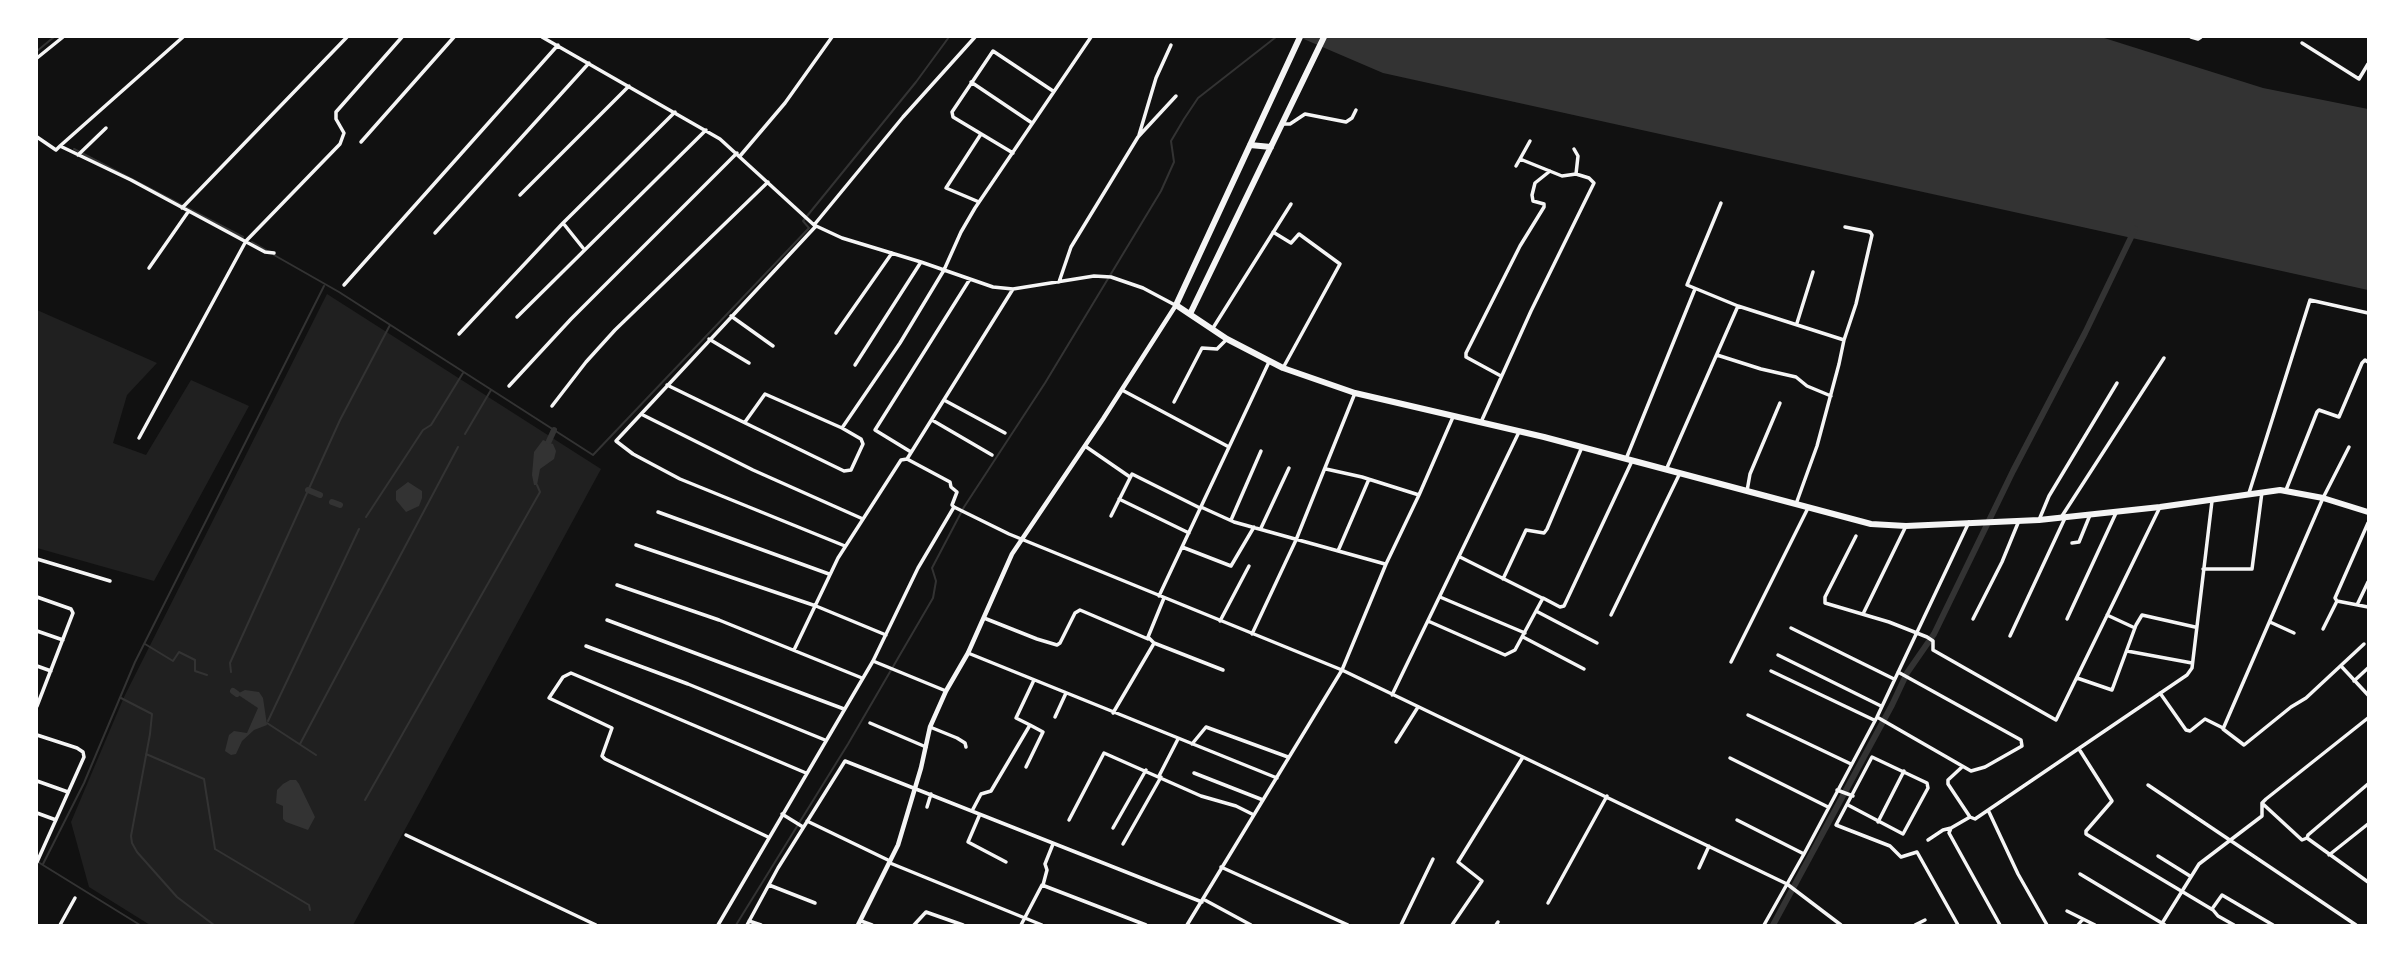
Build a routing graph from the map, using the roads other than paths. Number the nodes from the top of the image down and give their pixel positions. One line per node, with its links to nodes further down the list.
1 (63, 37): 17 (street)
2 (183, 37): 36 (street)
3 (347, 37): 51 (street)
4 (402, 37): 58 (street)
5 (454, 37): 34 (street)
6 (542, 37): 15 (street)
7 (832, 37): 40 (street)
8 (975, 37): 54 (street)
9 (1091, 37): 22 (street)
10 (1300, 37): 35 (highway)
11 (1324, 37): 27 (highway)
12 (2191, 37): 13 (street)
13 (2201, 37)
14 (2302, 43): 19 (street)
15 (558, 45): 18 (street); 68 (street)
16 (1171, 45): 32 (street)
17 (37, 58)
18 (589, 63): 21 (street); 57 (street)
19 (2368, 64)
20 (971, 82): 22 (street); 26 (street); 30 (street)
21 (629, 86): 25 (street); 47 (street)
22 (1053, 91): 26 (street)
23 (1175, 96): 32 (street)
24 (1356, 110): 27 (street)
25 (675, 112): 29 (street); 53 (street)
26 (1032, 123): 39 (street)
27 (1283, 124): 37 (highway)
28 (107, 128): 41 (street)
29 (706, 130): 40 (street); 59 (street)
30 (981, 134): 39 (street); 48 (street)
31 (37, 136): 36 (street)
32 (1138, 137): 67 (street)
33 (1530, 141): 42 (street)
34 (361, 142)
35 (1250, 145): 37 (highway); 73 (highway)
36 (60, 146): 41 (street)
37 (1271, 147): 76 (highway)
38 (1574, 149): 45 (street)
39 (1013, 153): 48 (street)
40 (739, 154): 46 (street); 97 (street)
41 (78, 155): 51 (street)
42 (1520, 159): 43 (street); 44 (street)
43 (1516, 166)
44 (1550, 171): 45 (street); 94 (street)
45 (1576, 174): 94 (street)
46 (768, 182): 54 (street); 104 (street)
47 (520, 195)
48 (979, 202): 64 (street)
49 (1721, 203): 69 (street)
50 (1291, 204): 56 (street)
51 (184, 206): 52 (street)
52 (188, 211): 58 (street); 63 (street)
53 (563, 223): 59 (street); 81 (street)
54 (815, 225): 61 (street); 77 (street)
55 (1845, 227): 85 (street)
56 (1273, 232): 80 (street); 93 (street)
57 (435, 233)
58 (246, 242): 60 (street); 113 (street)
59 (584, 249): 78 (street)
60 (274, 253)
61 (892, 253): 62 (street); 82 (street)
62 (921, 262): 64 (street); 92 (street)
63 (149, 268)
64 (944, 270): 66 (street); 110 (street)
65 (1813, 272): 79 (street)
66 (970, 279): 70 (street); 118 (street)
67 (1059, 282): 70 (street); 73 (street)
68 (344, 285)
69 (1687, 285): 71 (street); 72 (street)
70 (1013, 289): 101 (street)
71 (1695, 289): 74 (street); 122 (street)
72 (1684, 290)
73 (1176, 305): 76 (highway); 98 (street)
74 (1738, 306): 79 (street); 87 (street)
75 (2368, 313): 132 (street)
76 (1190, 314): 80 (highway)
77 (731, 316): 83 (street); 86 (street)
78 (517, 317)
79 (1797, 323): 85 (street)
80 (1212, 330): 84 (highway)
81 (459, 334)
82 (836, 334)
83 (709, 339): 91 (street); 96 (street)
84 (1227, 340): 89 (highway); 102 (street)
85 (1844, 340): 100 (street)
86 (774, 345)
87 (1717, 355): 100 (street); 125 (street)
88 (2164, 358): 147 (street)
89 (1270, 360): 93 (highway); 115 (street)
90 (2367, 361): 129 (street)
91 (749, 363)
92 (855, 365)
93 (1283, 368): 99 (highway)
94 (1501, 376): 109 (street)
95 (2117, 383): 150 (street)
96 (667, 385): 105 (street); 108 (street)
97 (509, 386)
98 (1122, 390): 114 (street); 115 (street)
99 (1354, 393): 106 (highway); 124 (street)
100 (1831, 396): 137 (street)
101 (944, 400): 107 (street); 112 (street)
102 (1174, 402)
103 (1780, 403): 130 (street)
104 (552, 406)
105 (640, 413): 148 (street); 163 (street)
106 (1454, 415): 109 (highway); 133 (street)
107 (932, 420): 118 (street); 120 (street)
108 (745, 422): 110 (street); 110 (street)
109 (1481, 422): 111 (highway)
110 (842, 428)
111 (1519, 432): 116 (highway); 166 (street)
112 (1004, 433)
113 (139, 438)
114 (1086, 446): 127 (street); 159 (street)
115 (1229, 447): 138 (street)
116 (1582, 447): 122 (highway); 172 (street)
117 (2349, 447): 134 (street)
118 (911, 452): 121 (street)
119 (1261, 452): 149 (street)
120 (992, 455)
121 (907, 459): 141 (street); 148 (street)
122 (1629, 460): 125 (highway); 179 (street)
123 (1289, 468): 156 (street)
124 (1326, 469): 128 (street); 160 (street)
125 (1666, 470): 126 (highway)
126 (1680, 473): 130 (highway); 185 (street)
127 (1130, 477): 135 (street); 138 (street)
128 (1368, 479): 133 (street); 165 (street)
129 (2286, 490): 131 (highway); 134 (highway)
130 (1747, 491): 137 (highway)
131 (2262, 491): 132 (highway); 170 (street)
132 (2249, 493): 136 (highway)
133 (1419, 495): 168 (street)
134 (2323, 498): 144 (highway); 194 (street)
135 (1119, 499): 146 (street); 157 (street)
136 (2212, 499): 139 (highway); 170 (street)
137 (1796, 503): 140 (highway)
138 (1200, 507): 149 (street); 157 (street)
139 (2160, 507): 142 (highway); 187 (street)
140 (1808, 508): 154 (highway); 217 (street)
141 (956, 509): 159 (street); 203 (street)
142 (2117, 511): 145 (highway); 190 (street)
143 (658, 512): 171 (street)
144 (2368, 512)
145 (2090, 514): 147 (highway); 161 (street)
146 (1111, 516)
147 (2063, 516): 150 (highway); 205 (street)
148 (863, 519): 163 (street)
149 (1231, 520): 155 (street)
150 (2039, 520): 151 (highway)
151 (2018, 521): 152 (highway); 189 (street)
152 (1973, 522): 154 (highway); 200 (street)
153 (2368, 523): 180 (street)
154 (1906, 526): 186 (street)
155 (1254, 527): 156 (street); 164 (street)
156 (1261, 528): 160 (street)
157 (1189, 533): 164 (street)
158 (1856, 536): 186 (street)
159 (1021, 538): 177 (street); 188 (street)
160 (1296, 540): 165 (street); 202 (street)
161 (2073, 543)
162 (636, 545): 182 (street)
163 (845, 546): 171 (street)
164 (1182, 547): 177 (street)
165 (1339, 551): 168 (street)
166 (1460, 557): 172 (street); 178 (street)
167 (37, 559): 173 (street)
168 (1386, 564): 224 (street)
169 (1249, 566): 192 (street)
170 (2203, 569): 195 (street)
171 (829, 574): 182 (street)
172 (1503, 579): 179 (street)
173 (110, 581)
174 (2368, 582): 181 (street)
175 (617, 585): 212 (street)
176 (37, 597): 207 (street)
177 (1162, 597): 192 (street); 206 (street)
178 (1440, 597): 193 (street); 204 (street)
179 (1543, 598): 184 (street)
180 (2337, 601): 181 (street); 198 (street)
181 (2357, 605): 183 (street)
182 (816, 606): 203 (street); 212 (street)
183 (2368, 607)
184 (1536, 611): 204 (street); 209 (street)
185 (1611, 614)
186 (1863, 614): 200 (street)
187 (2107, 615): 197 (street); 229 (street)
188 (984, 618): 206 (street); 214 (street)
189 (1973, 619)
190 (2067, 619)
191 (607, 620): 241 (street)
192 (1220, 621): 202 (street)
193 (1428, 621): 204 (street); 236 (street)
194 (2270, 622): 201 (street); 250 (street)
195 (2196, 627): 197 (street); 218 (street)
196 (1791, 628): 230 (street)
197 (2135, 628): 213 (street)
198 (2323, 629)
199 (37, 631): 207 (street)
200 (1916, 632): 227 (street); 229 (street)
201 (2294, 633)
202 (1252, 634): 224 (street)
203 (886, 635): 216 (street)
204 (1524, 635): 222 (street)
205 (2010, 636)
206 (1148, 639): 208 (street)
207 (63, 640): 225 (street)
208 (1154, 643): 223 (street); 242 (street)
209 (1597, 643)
210 (2364, 644): 220 (street)
211 (586, 646): 253 (street)
212 (794, 650): 228 (street)
213 (2127, 651): 218 (street); 229 (street)
214 (968, 653): 231 (street); 233 (street)
215 (1778, 655): 239 (street)
216 (873, 660): 228 (street); 233 (street)
217 (1731, 662)
218 (2192, 663): 235 (street)
219 (37, 666): 225 (street)
220 (2341, 666): 232 (street); 250 (street)
221 (2368, 668): 232 (street)
222 (1584, 669)
223 (1223, 670)
224 (1342, 670): 236 (street); 259 (street)
225 (51, 671): 238 (street)
226 (1770, 671): 245 (street)
227 (1899, 673): 230 (street); 264 (street)
228 (862, 678): 241 (street)
229 (2077, 678)
230 (1894, 679): 239 (street)
231 (1034, 680): 234 (street); 248 (street)
232 (2354, 681): 237 (street)
233 (946, 691): 249 (street)
234 (1066, 693): 242 (street); 244 (street)
235 (2160, 694): 250 (street); 258 (street)
236 (1392, 695): 240 (street)
237 (2368, 695)
238 (37, 703)
239 (1881, 706): 245 (street)
240 (1418, 707): 254 (street); 260 (street)
241 (844, 709): 253 (street)
242 (1113, 713): 252 (street)
243 (1748, 715): 262 (street)
244 (1055, 717)
245 (1877, 718): 262 (street); 264 (street)
246 (2368, 718): 281 (street)
247 (870, 723): 256 (street)
248 (1030, 725): 263 (street); 285 (street)
249 (930, 727): 256 (street); 257 (street)
250 (2223, 728)
251 (37, 735): 276 (street)
252 (1178, 739): 255 (street); 269 (street)
253 (825, 740): 267 (street)
254 (1396, 743)
255 (1192, 744): 259 (street); 270 (street)
256 (926, 747): 274 (street)
257 (966, 747)
258 (2080, 750): 286 (street); 326 (street)
259 (1289, 757): 270 (street)
260 (1523, 757): 278 (street); 352 (street)
261 (1730, 758): 284 (street)
262 (1851, 764): 275 (street)
263 (1026, 767)
264 (1962, 767): 291 (street)
265 (1146, 770): 269 (street); 293 (street); 299 (street)
266 (1904, 771): 279 (street); 296 (street); 296 (street)
267 (806, 773): 288 (street); 302 (street)
268 (1194, 773): 280 (street)
269 (1160, 776): 290 (street); 307 (street)
270 (1277, 778): 280 (street)
271 (37, 781): 276 (street)
272 (2368, 784): 303 (street)
273 (2148, 785): 305 (street)
274 (915, 787): 277 (street); 295 (street); 316 (street)
275 (1838, 790): 279 (street); 284 (street)
276 (69, 792): 292 (street)
277 (931, 794): 283 (street); 285 (street)
278 (1606, 796): 309 (street); 330 (street)
279 (1851, 796): 282 (street)
280 (1263, 800): 290 (street)
281 (2262, 803): 303 (street); 305 (street)
282 (1848, 805): 296 (street); 356 (street)
283 (927, 807)
284 (1828, 807): 311 (street)
285 (972, 811): 289 (street)
286 (1989, 812): 291 (street); 358 (street)
287 (37, 813): 292 (street)
288 (782, 814): 298 (street); 302 (street)
289 (980, 814): 306 (street); 317 (street)
290 (1254, 815): 318 (street)
291 (1970, 817): 300 (street)
292 (56, 820): 310 (street)
293 (1069, 820)
294 (1737, 820): 311 (street)
295 (807, 821): 298 (street); 316 (street)
296 (1878, 822)
297 (2368, 824): 312 (street)
298 (801, 826): 323 (street)
299 (1113, 828)
300 (1951, 828): 304 (street); 357 (street)
301 (406, 835): 339 (street)
302 (769, 838): 340 (street)
303 (2308, 838): 312 (street)
304 (1928, 840)
305 (2230, 842): 321 (street); 364 (street)
306 (1053, 844): 325 (street); 328 (street)
307 (1123, 844)
308 (37, 846): 310 (street)
309 (1709, 846): 319 (street); 324 (street)
310 (43, 848): 315 (street)
311 (1804, 854): 324 (street)
312 (2329, 855): 322 (street)
313 (2158, 856): 321 (street)
314 (1433, 859): 351 (street)
315 (37, 862)
316 (890, 862): 333 (street); 337 (street)
317 (1006, 862)
318 (1221, 867): 328 (street); 350 (street)
319 (1699, 869)
320 (2080, 874): 361 (street)
321 (2190, 876): 326 (street)
322 (2367, 880)
323 (769, 885): 329 (street); 336 (street)
324 (1788, 885): 353 (street); 354 (street)
325 (1044, 886): 333 (street); 347 (street)
326 (2181, 890): 331 (street); 361 (street)
327 (75, 898): 338 (street)
328 (1202, 901): 348 (street); 349 (street)
329 (815, 903)
330 (1548, 903)
331 (2212, 909): 362 (street); 363 (street)
332 (2067, 911): 335 (street)
333 (1025, 919): 345 (street); 346 (street)
334 (1925, 919): 355 (street)
335 (2082, 919): 359 (street); 360 (street)
336 (748, 923): 341 (street)
337 (859, 923): 342 (street)
338 (60, 925)
339 (596, 925)
340 (718, 925)
341 (761, 925)
342 (872, 925)
343 (914, 925): 344 (street)
344 (963, 925)
345 (1021, 925)
346 (1042, 925)
347 (1146, 925)
348 (1187, 925)
349 (1251, 925)
350 (1348, 925)
351 (1401, 925)
352 (1452, 925)
353 (1763, 925)
354 (1841, 925)
355 (1915, 925)
356 (1958, 925)
357 (2000, 925)
358 (2047, 925)
359 (2078, 925)
360 (2095, 925)
361 (2162, 925)
362 (2234, 925)
363 (2273, 925)
364 (2356, 925)

